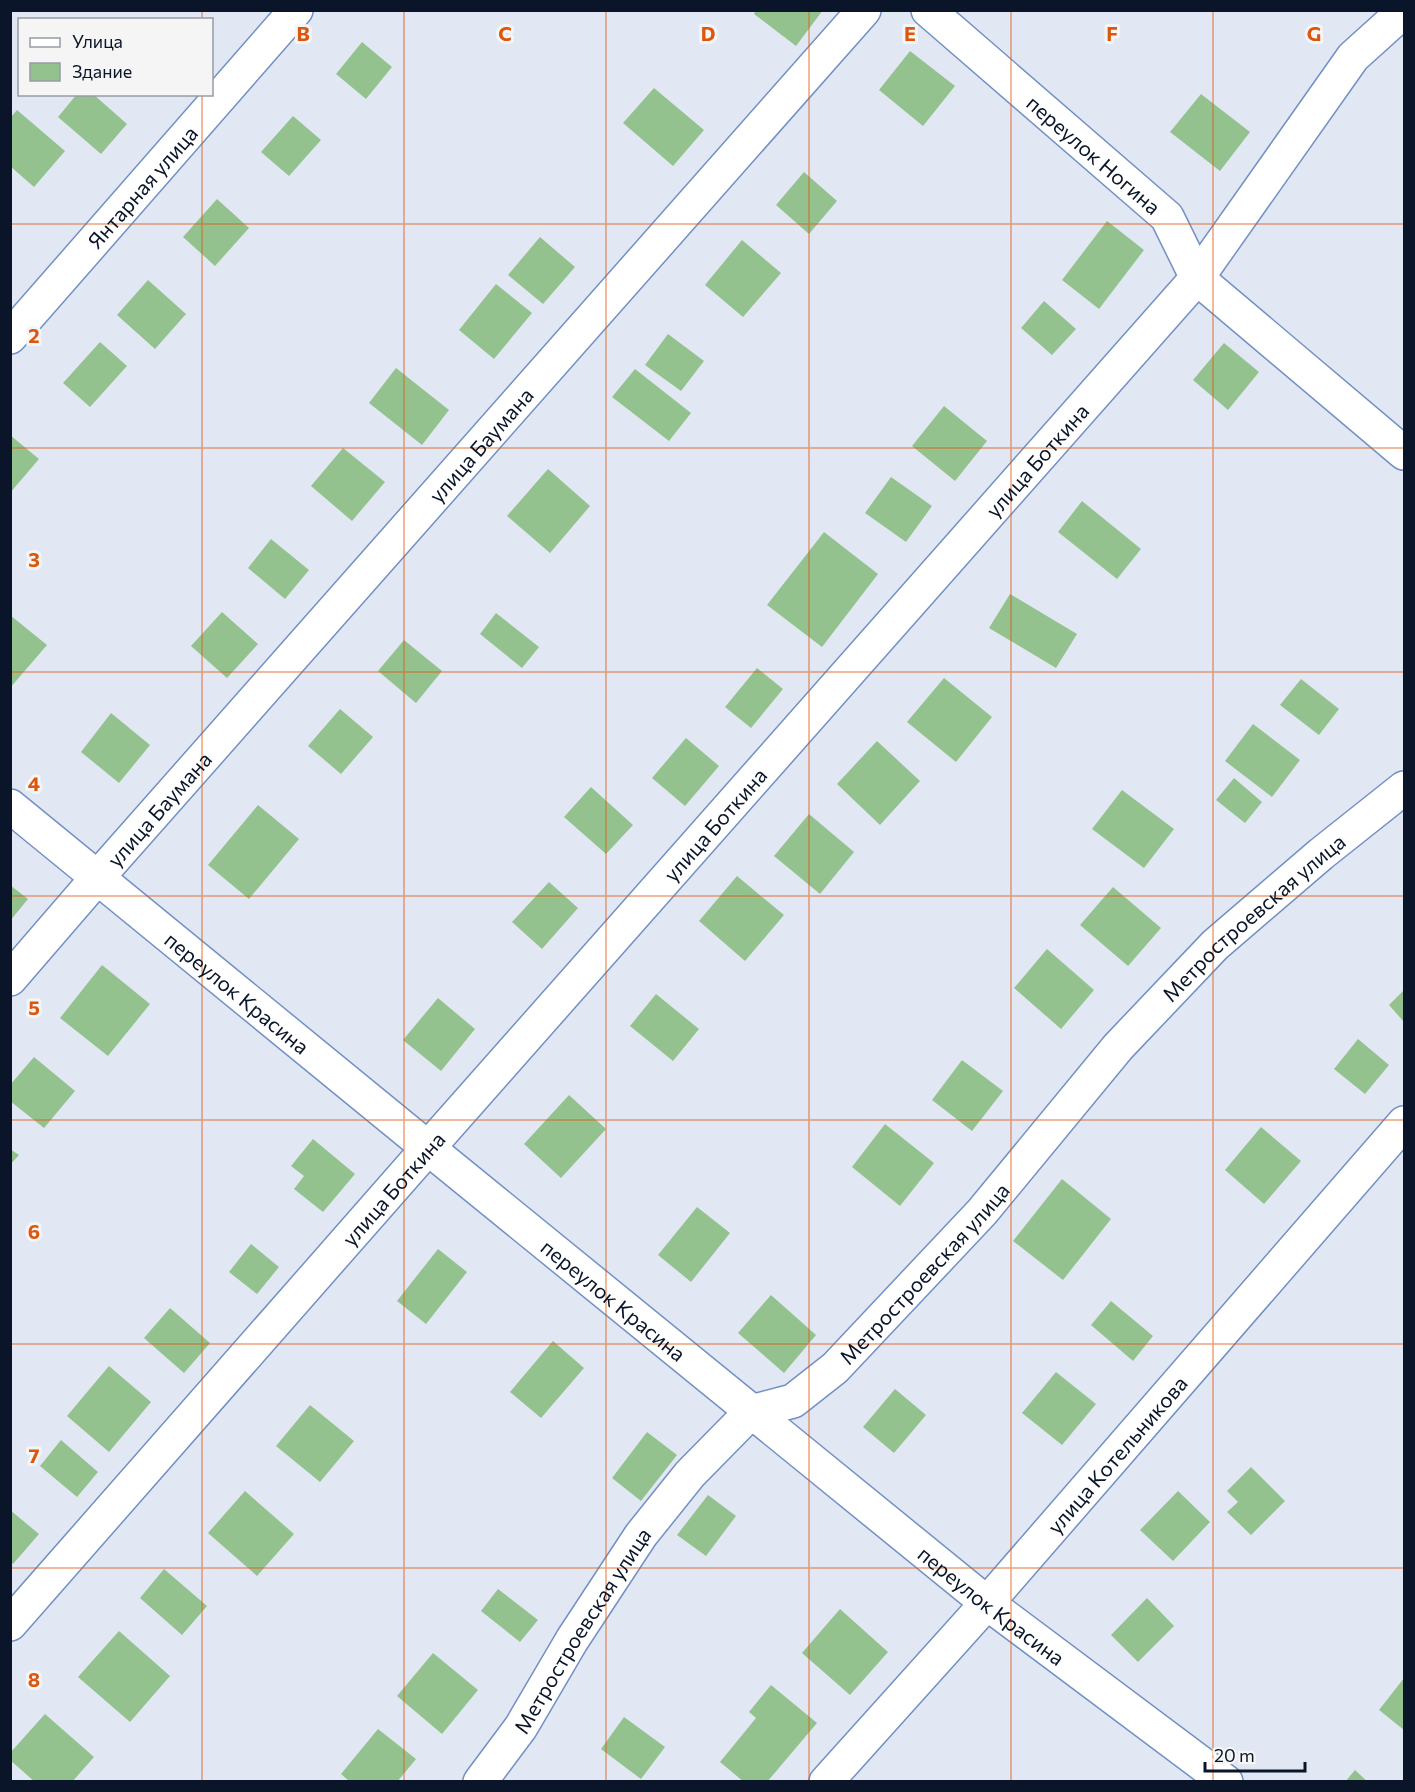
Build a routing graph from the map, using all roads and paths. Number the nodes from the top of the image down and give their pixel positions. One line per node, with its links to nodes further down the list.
1 (296, 10): 6 (street, Янтарная улица)
2 (864, 10): 10 (street, улица Баумана)
3 (928, 10): 5 (street, переулок Ногина)
4 (1404, 11): 5 (street, улица Боткина)
5 (1197, 278): 7 (street, переулок Ногина); 13 (street, улица Боткина)
6 (10, 336)
7 (1404, 453)
8 (1404, 788): 14 (street, Метростроевская улица)
9 (10, 806): 10 (street, переулок Красина)
10 (98, 878): 11 (street, улица Баумана); 13 (street, переулок Красина)
11 (10, 979)
12 (1404, 1123): 15 (street, улица Котельникова)
13 (428, 1148): 14 (street, переулок Красина); 16 (street, улица Боткина)
14 (751, 1412): 15 (street, переулок Красина); 17 (street, Метростроевская улица)
15 (987, 1603): 18 (street, улица Котельникова); 19 (street, переулок Красина)
16 (10, 1624)
17 (480, 1782)
18 (826, 1782)
19 (1226, 1782)

